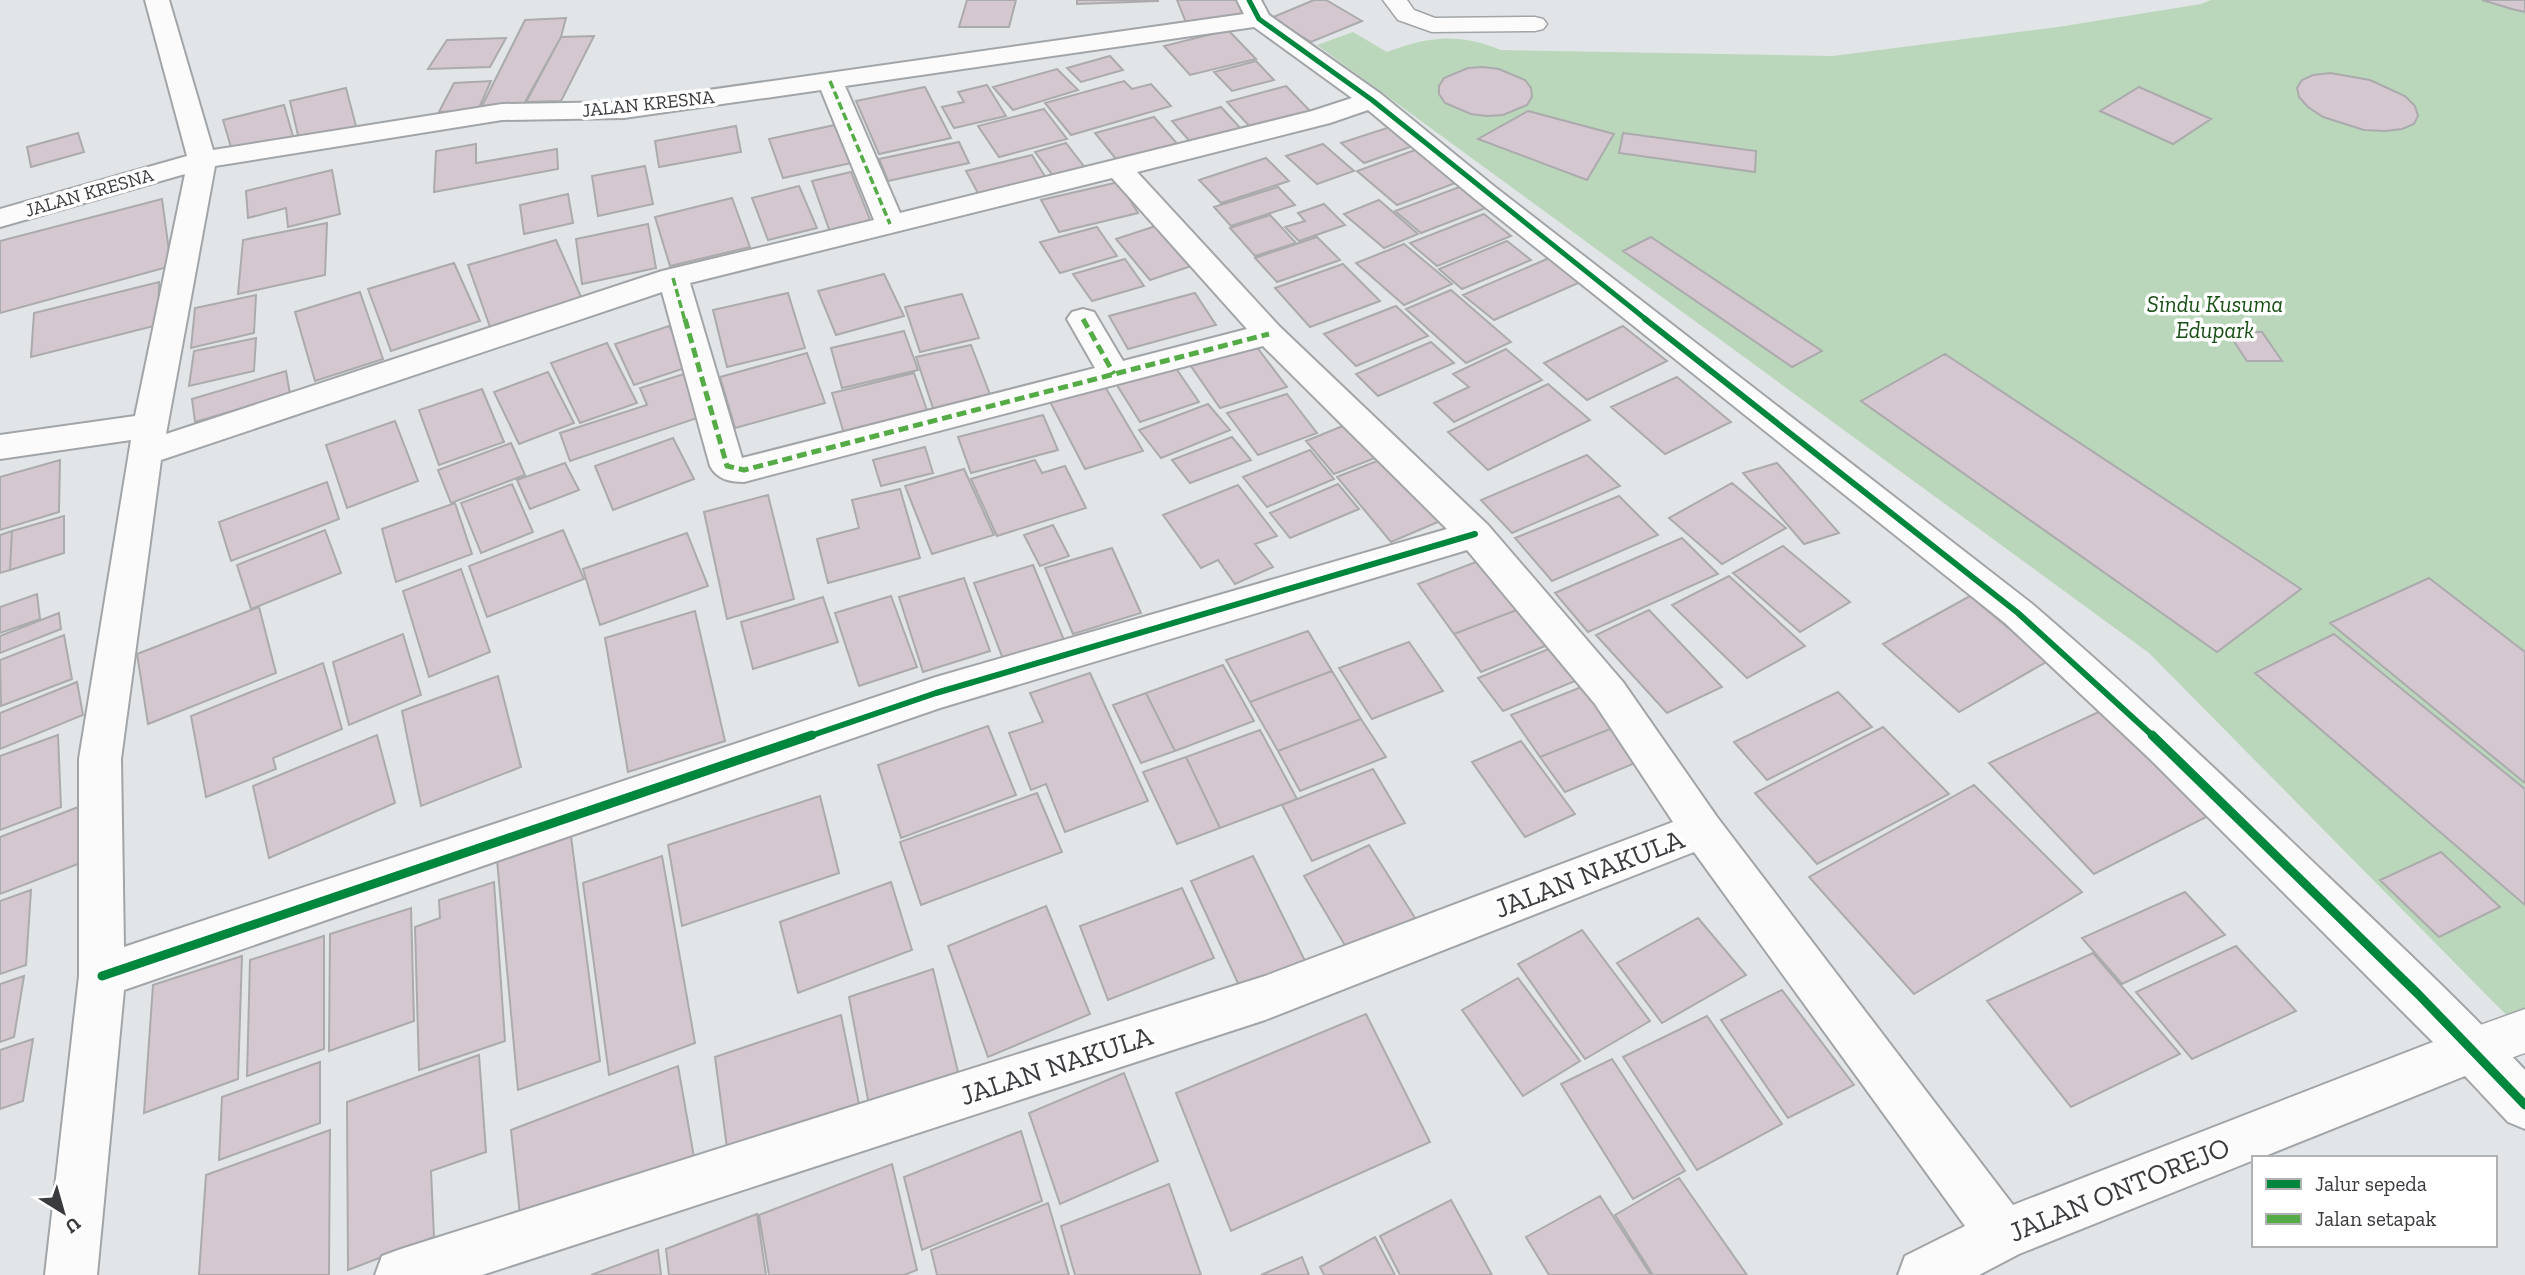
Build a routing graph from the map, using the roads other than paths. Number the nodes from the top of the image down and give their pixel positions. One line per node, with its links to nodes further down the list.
1 (157, 0): 7 (street)
2 (1395, 0): 4 (lane)
3 (1254, 9): 5 (street, JALAN KRESNA); 6 (street)
4 (1535, 23)
5 (830, 81): 7 (street, JALAN KRESNA); 10 (street)
6 (1372, 100): 8 (street); 21 (street)
7 (202, 160): 9 (street, JALAN KRESNA); 15 (street)
8 (1118, 168): 10 (street); 13 (street)
9 (0, 218)
10 (890, 224): 11 (street)
11 (673, 278): 14 (street); 15 (street)
12 (1083, 319): 14 (street)
13 (1269, 334): 14 (street); 17 (street)
14 (1114, 374)
15 (149, 439): 16 (street); 19 (street)
16 (0, 447)
17 (1475, 534): 18 (street); 19 (street)
18 (1702, 830): 23 (street); 25 (street, JALAN NAKULA)
19 (102, 976): 24 (street)
20 (2525, 1031): 21 (lane)
21 (2474, 1049): 22 (street); 23 (street, JALAN ONTOREJO)
22 (2525, 1105)
23 (2003, 1235): 26 (street, JALAN ONTOREJO)
24 (71, 1275)
25 (401, 1275)
26 (1924, 1275)

